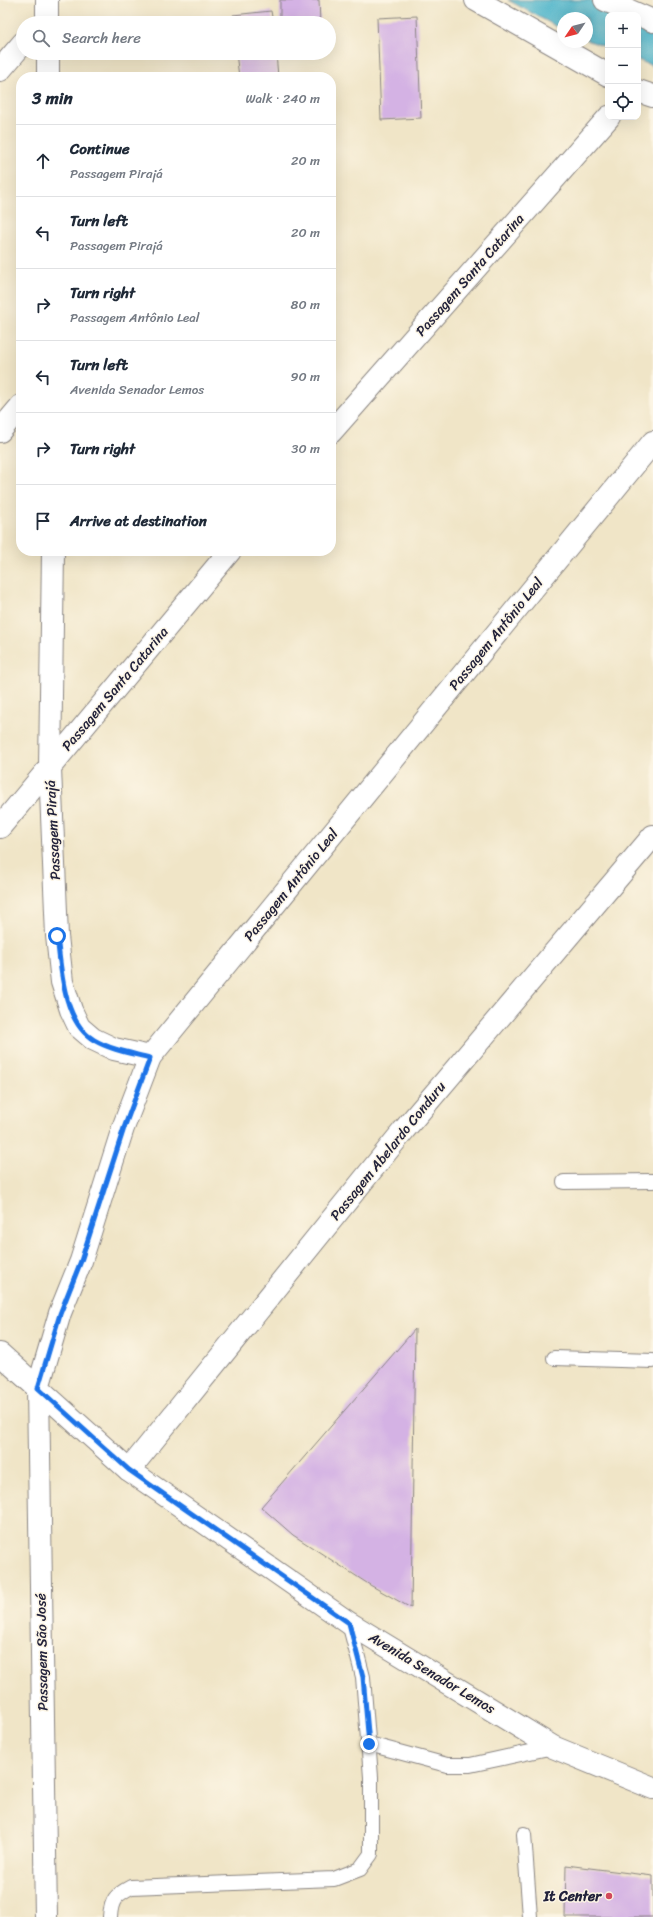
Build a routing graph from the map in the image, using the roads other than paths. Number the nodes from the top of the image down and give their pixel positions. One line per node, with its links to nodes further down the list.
1 (476, 0): 8 (street)
2 (605, 0): 3 (street)
3 (653, 21)
4 (16, 51): 6 (street)
5 (48, 60): 7 (street)
6 (0, 70)
7 (48, 72)
8 (605, 73)
9 (641, 92): 10 (street)
10 (653, 96)
11 (606, 120): 13 (street, Passagem Santa Catarina)
12 (16, 412): 14 (street)
13 (336, 426)
14 (0, 431)
15 (653, 442): 21 (street, Passagem Antônio Leal)
16 (53, 556): 18 (street, Passagem Pirajá)
17 (226, 556): 18 (street, Passagem Santa Catarina)
18 (50, 768): 19 (street, Passagem Santa Catarina); 21 (street, Passagem Pirajá)
19 (0, 827)
20 (653, 836): 28 (street, Passagem Abelardo Conduru)
21 (150, 1058): 27 (street, Passagem Antônio Leal)
22 (653, 1181): 23 (lane)
23 (564, 1182)
24 (0, 1354): 27 (street, Avenida Senador Lemos)
25 (554, 1358): 26 (lane)
26 (653, 1361)
27 (38, 1388): 28 (street, Avenida Senador Lemos); 34 (street, Passagem São José)
28 (129, 1470): 29 (street, Avenida Senador Lemos)
29 (349, 1623): 30 (lane); 31 (street, Avenida Senador Lemos)
30 (369, 1744): 31 (lane); 35 (lane)
31 (553, 1747): 32 (street, Avenida Senador Lemos)
32 (653, 1788)
33 (524, 1834): 36 (lane)
34 (46, 1917)
35 (110, 1917)
36 (530, 1917)

